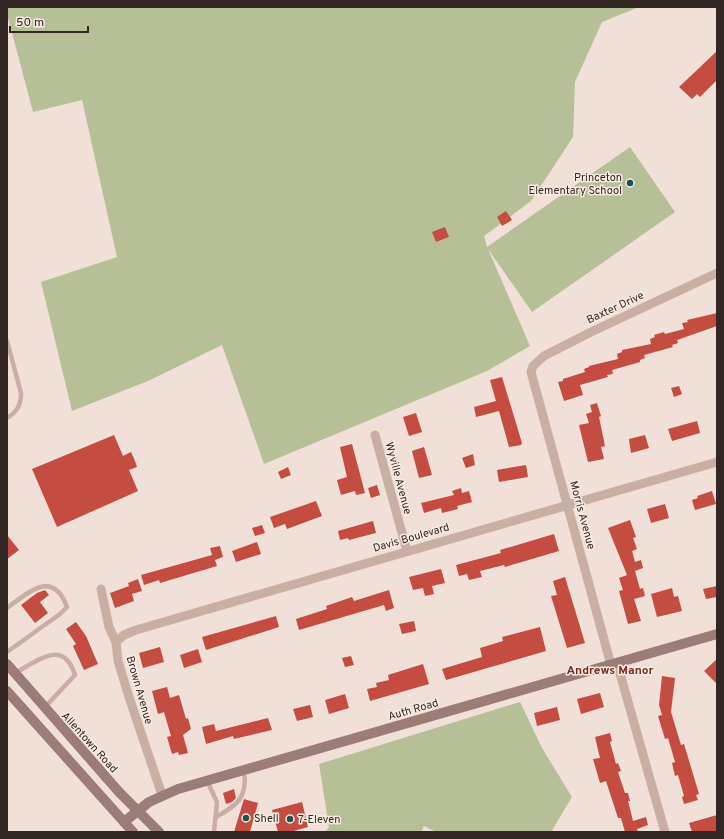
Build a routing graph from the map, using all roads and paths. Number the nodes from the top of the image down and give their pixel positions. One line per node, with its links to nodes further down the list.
1 (717, 273): 3 (street, Baxter Drive)
2 (7, 342): 4 (lane)
3 (531, 372): 7 (street, Morris Avenue)
4 (7, 418)
5 (375, 435): 8 (street, Wyville Avenue)
6 (717, 462): 7 (street, Davis Boulevard)
7 (567, 505): 8 (street, Davis Boulevard); 15 (street, Morris Avenue)
8 (407, 551): 12 (street, Davis Boulevard)
9 (101, 589): 12 (street, Brown Avenue)
10 (7, 608): 13 (lane)
11 (717, 634): 15 (main road, Auth Road)
12 (116, 642): 21 (street, Brown Avenue)
13 (7, 652)
14 (7, 664): 16 (main road, Allentown Road)
15 (614, 664): 19 (main road, Auth Road); 28 (street, Morris Avenue)
16 (15, 674): 18 (main road, Allentown Road); 18 (lane)
17 (7, 691): 24 (main road)
18 (44, 708): 22 (main road, Allentown Road)
19 (244, 770): 20 (main road, Auth Road); 23 (lane)
20 (207, 781): 21 (main road, Auth Road); 23 (lane)
21 (162, 795): 22 (main road, Auth Road)
22 (137, 811): 24 (main road, Auth Road); 26 (main road, Allentown Road)
23 (216, 817): 27 (lane)
24 (124, 822): 25 (main road)
25 (133, 832)
26 (159, 832)
27 (214, 832)
28 (665, 832)

